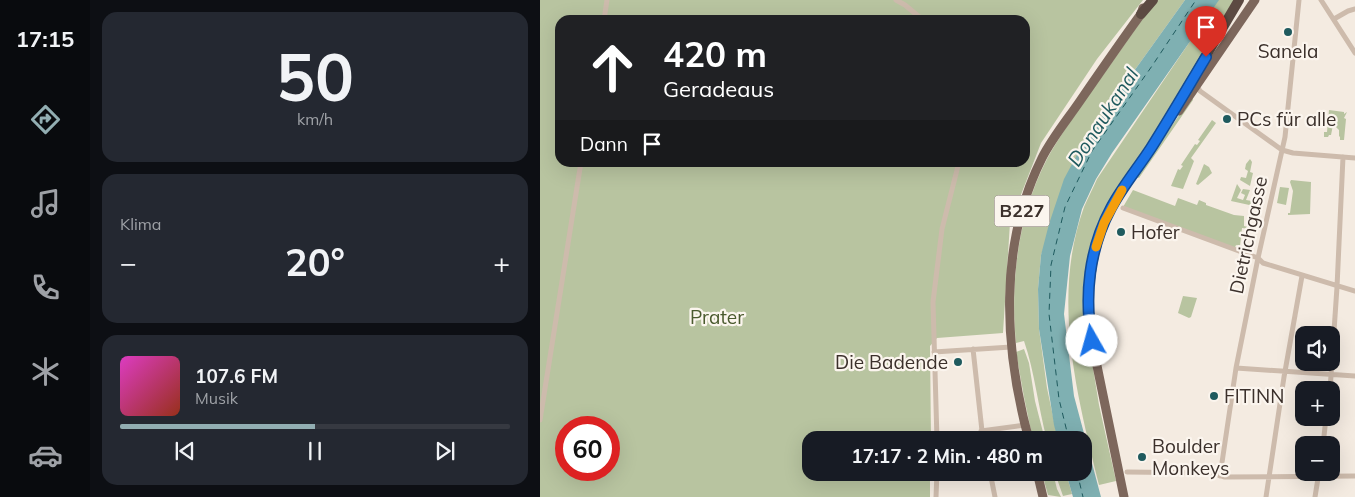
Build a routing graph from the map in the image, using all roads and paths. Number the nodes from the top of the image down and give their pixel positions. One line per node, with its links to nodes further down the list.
1 (607, 0): 11 (street)
2 (896, 0): 12 (street)
3 (1148, 0): 10 (main road, B227)
4 (1153, 0): 10 (highway)
5 (1239, 0): 15 (highway)
6 (1255, 0): 15 (main road)
7 (1299, 0): 16 (street, Dietrichgasse)
8 (1321, 0): 13 (street)
9 (1355, 9): 13 (street)
10 (1141, 14): 26 (main road, B227)
11 (605, 15)
12 (917, 15)
13 (1334, 19): 14 (street)
14 (1355, 53)
15 (1192, 87): 16 (street); 52 (main road)
16 (1282, 150): 17 (street); 22 (street, Dietrichgasse)
17 (1342, 157): 18 (street); 24 (street)
18 (1355, 158)
19 (580, 167): 34 (street)
20 (958, 167): 28 (street)
21 (1123, 208): 22 (street)
22 (1258, 258): 23 (street); 29 (street, Dietrichgasse)
23 (1302, 276): 24 (street); 30 (street)
24 (1337, 287): 25 (street); 31 (street)
25 (1355, 292)
26 (1011, 347): 27 (street); 35 (main road, B227)
27 (973, 349): 28 (street); 37 (street)
28 (934, 352): 36 (street)
29 (1236, 368): 30 (street); 42 (street, Dietrichgasse)
30 (1286, 372): 31 (street); 43 (street)
31 (1332, 374): 32 (street); 33 (street)
32 (1355, 376)
33 (1331, 381)
34 (540, 420)
35 (1025, 425): 37 (street); 38 (main road, B227)
36 (937, 431)
37 (981, 431)
38 (1027, 431)
39 (1127, 472): 42 (street)
40 (1295, 475): 43 (street)
41 (1340, 475): 44 (street)
42 (1220, 476): 43 (street)
43 (1269, 476): 53 (street)
44 (1355, 476)
45 (936, 481): 49 (street)
46 (992, 481): 50 (street)
47 (1039, 481): 51 (main road)
48 (1318, 481): 54 (street)
49 (936, 497)
50 (995, 497)
51 (1043, 497)
52 (1124, 497)
53 (1266, 497)
54 (1315, 497)

